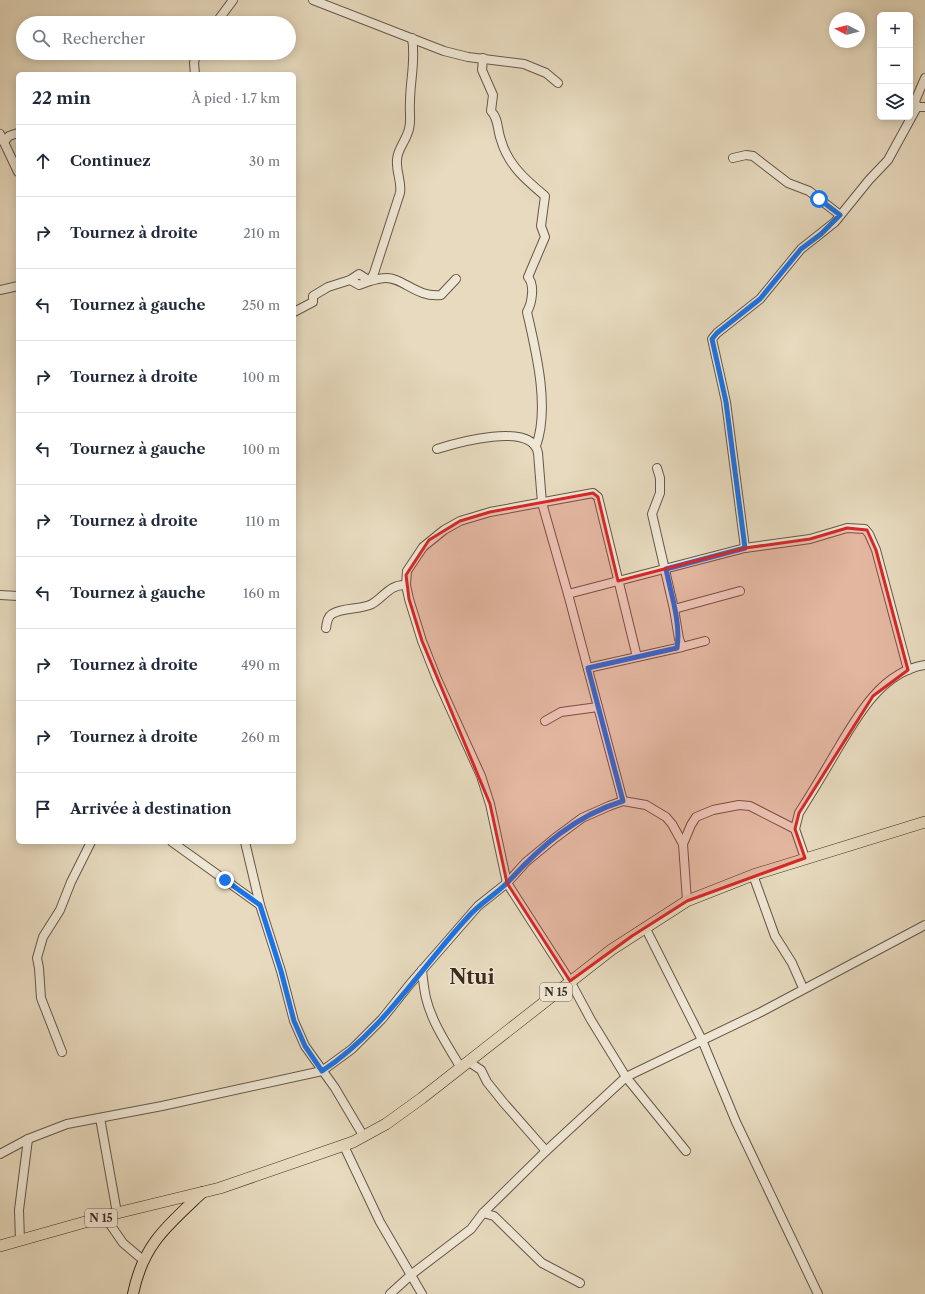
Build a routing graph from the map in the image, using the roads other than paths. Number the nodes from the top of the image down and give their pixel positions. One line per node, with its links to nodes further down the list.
1 (233, 0): 3 (street)
2 (313, 0): 4 (street)
3 (221, 16)
4 (412, 38): 5 (street); 18 (street)
5 (483, 58): 9 (street); 22 (street)
6 (195, 60): 7 (street)
7 (195, 72)
8 (925, 78): 10 (street)
9 (558, 83)
10 (921, 107): 16 (street)
11 (0, 134): 13 (street)
12 (16, 134): 13 (street)
13 (4, 142): 15 (street)
14 (733, 158): 16 (street)
15 (16, 168)
16 (840, 215): 26 (street)
17 (456, 279): 18 (street)
18 (370, 281): 21 (street)
19 (16, 286): 20 (street)
20 (0, 290)
21 (296, 311)
22 (536, 446): 23 (street); 25 (street)
23 (437, 449)
24 (657, 468): 27 (street)
25 (542, 503): 28 (street); 29 (street); 31 (street)
26 (745, 548): 27 (street); 41 (street)
27 (666, 569): 28 (street); 34 (street)
28 (618, 582): 31 (street); 38 (street)
29 (406, 585): 35 (street); 53 (street)
30 (740, 591): 34 (street)
31 (568, 594): 40 (street)
32 (0, 595): 33 (street)
33 (16, 596)
34 (674, 609): 37 (street)
35 (326, 628)
36 (706, 640): 37 (street)
37 (680, 648): 38 (street)
38 (636, 657): 40 (street)
39 (925, 666): 41 (street)
40 (588, 668): 42 (street)
41 (908, 670): 46 (street)
42 (598, 707): 43 (street); 44 (street)
43 (545, 721)
44 (623, 801): 50 (street); 53 (street)
45 (925, 822): 51 (highway, N 15)
46 (795, 829): 50 (street); 51 (street)
47 (90, 844): 62 (street)
48 (175, 844): 55 (street)
49 (245, 844): 55 (street)
50 (683, 844): 54 (street)
51 (805, 858): 52 (highway, N 15)
52 (753, 876): 54 (highway, N 15); 60 (street)
53 (507, 883): 58 (street); 59 (street)
54 (687, 901): 57 (highway, N 15)
55 (260, 905): 64 (street)
56 (925, 925): 60 (street)
57 (645, 927): 59 (highway, N 15); 61 (street)
58 (422, 970): 63 (street); 64 (street)
59 (570, 981): 63 (highway, N 15); 65 (street)
60 (803, 988): 61 (street)
61 (702, 1040): 65 (street); 87 (street)
62 (62, 1052)
63 (465, 1065): 67 (highway, N 15); 70 (street)
64 (322, 1071): 66 (street); 67 (street)
65 (626, 1077): 70 (street); 71 (street)
66 (100, 1118): 68 (street); 75 (street)
67 (364, 1137): 69 (highway, N 15)
68 (28, 1139): 72 (street); 79 (street)
69 (344, 1146): 73 (highway, N 15); 82 (street)
70 (546, 1151): 74 (street)
71 (686, 1151)
72 (0, 1154)
73 (203, 1192): 75 (highway, N 15); 81 (main road)
74 (491, 1205): 76 (street); 77 (street)
75 (117, 1213): 78 (highway, N 15)
76 (483, 1213): 77 (street); 82 (street)
77 (494, 1216): 83 (street)
78 (105, 1217): 79 (highway, N 15); 81 (street)
79 (20, 1241): 80 (highway, N 15)
80 (0, 1246)
81 (143, 1260): 84 (main road)
82 (412, 1274): 85 (street); 86 (street)
83 (580, 1283)
84 (133, 1294)
85 (390, 1294)
86 (422, 1294)
87 (818, 1294)

